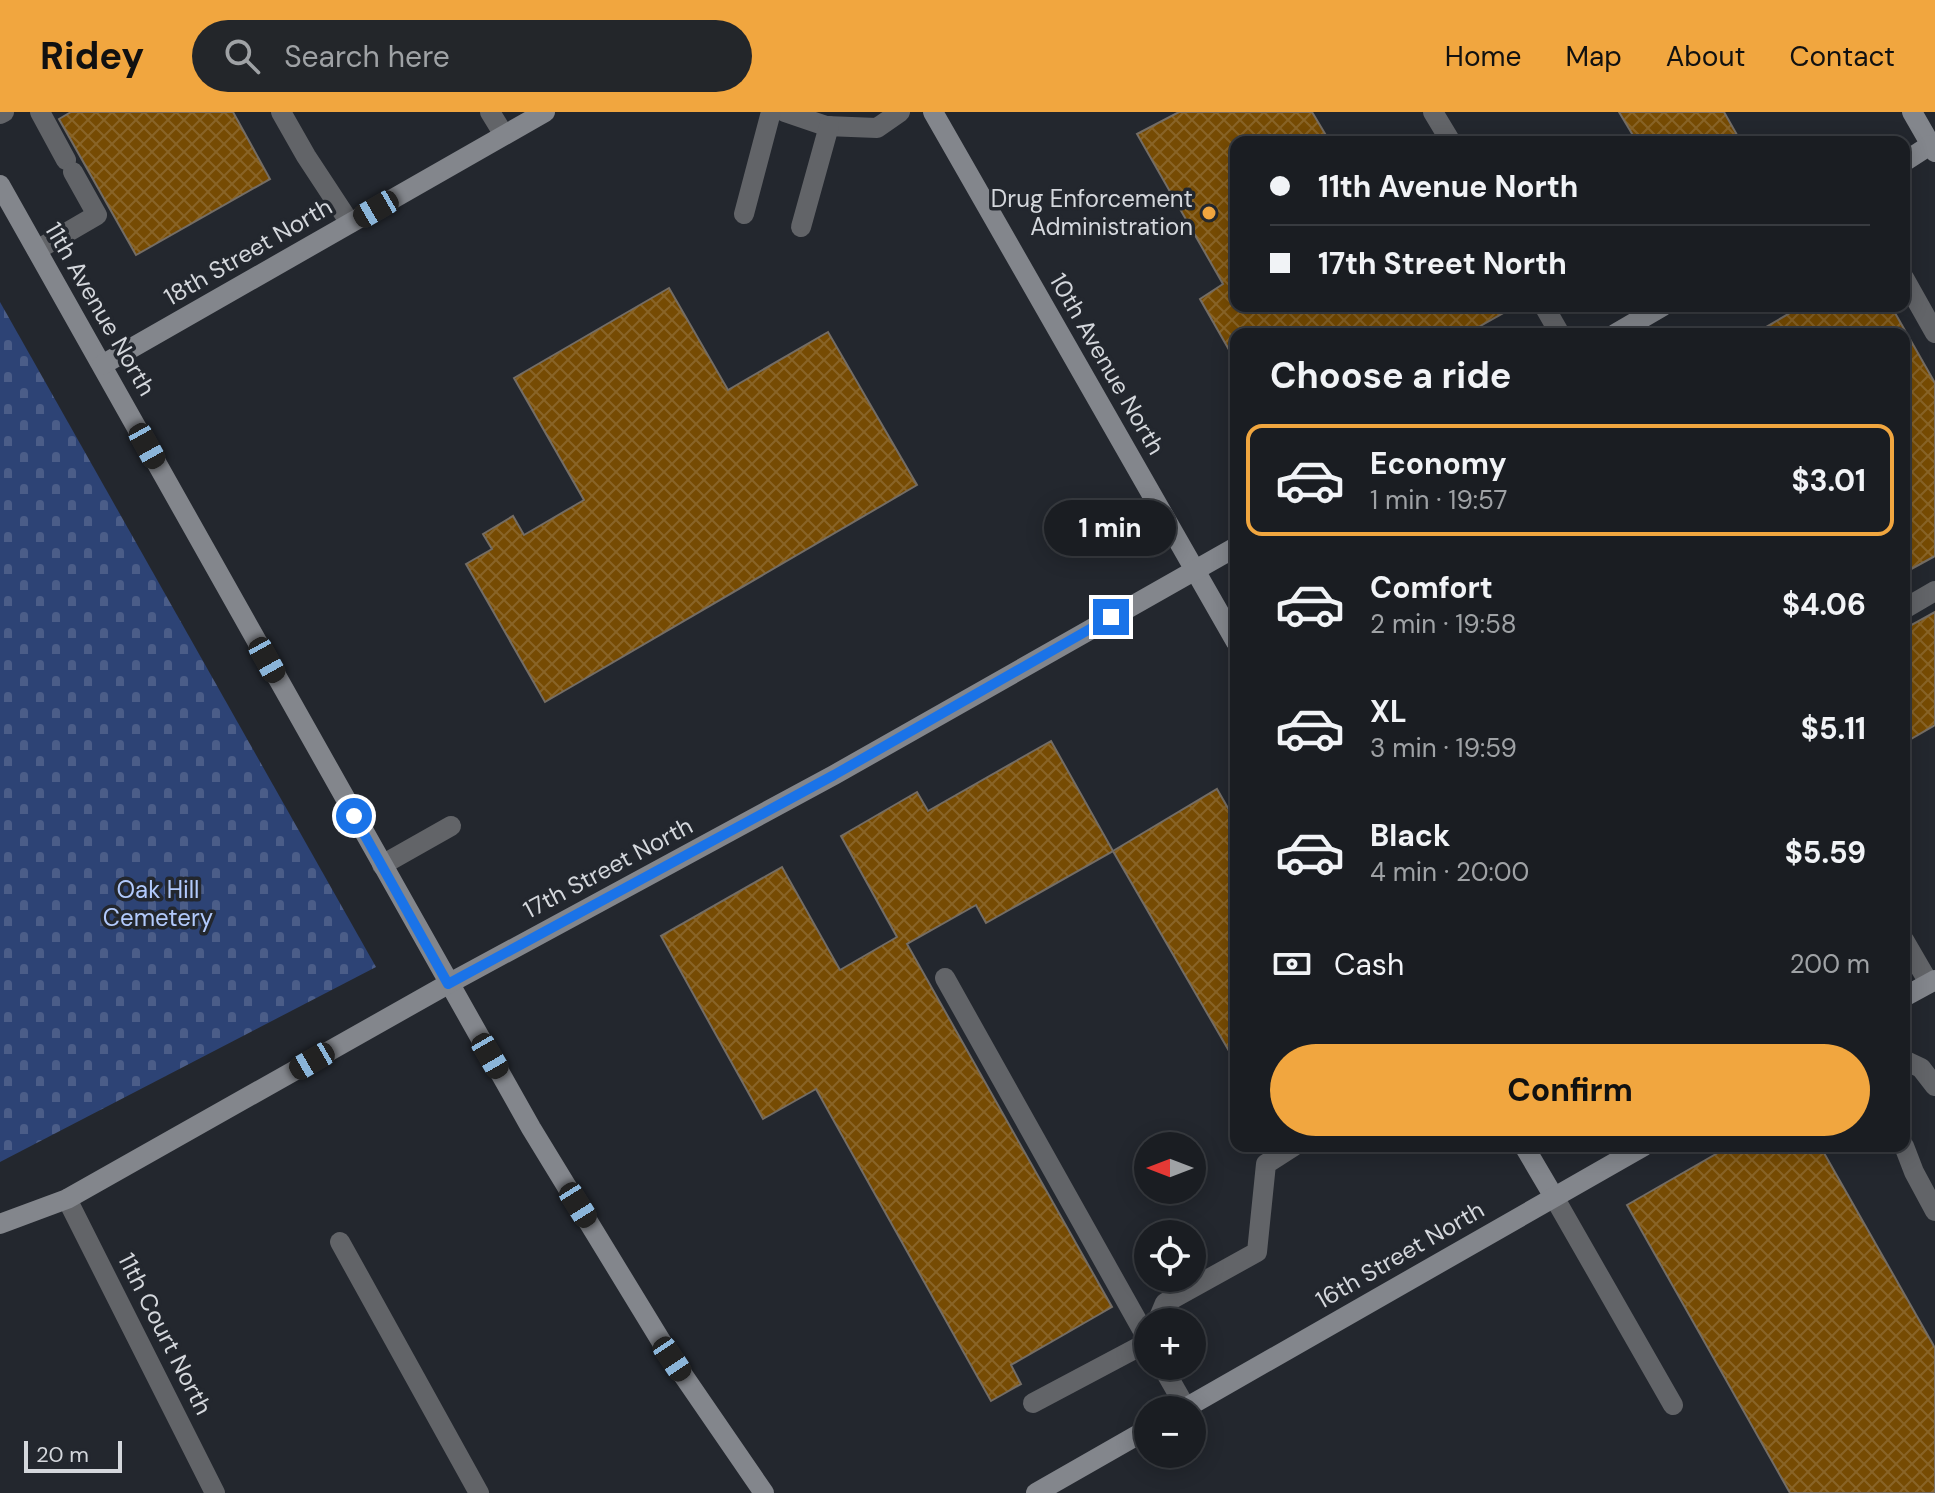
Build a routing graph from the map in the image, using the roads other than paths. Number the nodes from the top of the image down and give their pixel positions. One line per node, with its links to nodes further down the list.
1 (40, 112): 20 (street)
2 (281, 112): 18 (street)
3 (490, 112): 12 (street)
4 (545, 112): 12 (street, 18th Street North)
5 (771, 112): 17 (street)
6 (785, 112): 11 (street)
7 (900, 112): 11 (street)
8 (933, 112): 27 (street, 10th Avenue North)
9 (1433, 112): 13 (street)
10 (1912, 112): 14 (street)
11 (829, 126): 19 (street)
12 (504, 135): 18 (street, 18th Street North)
13 (1447, 136)
14 (1933, 149): 15 (street)
15 (1910, 159)
16 (0, 185): 20 (street, 11th Avenue North)
17 (744, 214)
18 (350, 223): 25 (street, 18th Street North)
19 (801, 227)
20 (37, 250): 25 (street, 11th Avenue North)
21 (1910, 289): 24 (street)
22 (1654, 312): 23 (street)
23 (1630, 328)
24 (1935, 333)
25 (102, 365): 32 (street, 11th Avenue North)
26 (1230, 550): 27 (street, 17th Street North)
27 (1195, 570): 30 (street, 10th Avenue North); 36 (street, 17th Street North)
28 (1935, 591): 29 (street)
29 (1910, 606)
30 (1230, 631)
31 (451, 826): 32 (street)
32 (382, 865): 36 (street, 11th Avenue North)
33 (1910, 949): 35 (street)
34 (945, 978): 50 (street)
35 (1932, 981): 37 (street)
36 (448, 984): 45 (street, 17th Street North); 58 (street, 11th Avenue North)
37 (1910, 994)
38 (1910, 1063): 39 (street)
39 (1935, 1086)
40 (1285, 1152): 49 (street)
41 (1528, 1152): 44 (street)
42 (1633, 1152): 44 (street, 16th Street North)
43 (1906, 1152): 46 (street)
44 (1554, 1197): 52 (street, 16th Street North); 54 (street)
45 (67, 1199): 47 (street, 17th Street North); 56 (street, 11th Court North)
46 (1935, 1211)
47 (0, 1224)
48 (340, 1242): 57 (street)
49 (1163, 1308)
50 (1134, 1316)
51 (1134, 1349): 53 (street)
52 (1206, 1396)
53 (1033, 1403)
54 (1673, 1405)
55 (1134, 1437): 59 (street)
56 (215, 1493)
57 (479, 1493)
58 (764, 1493)
59 (1036, 1493)

